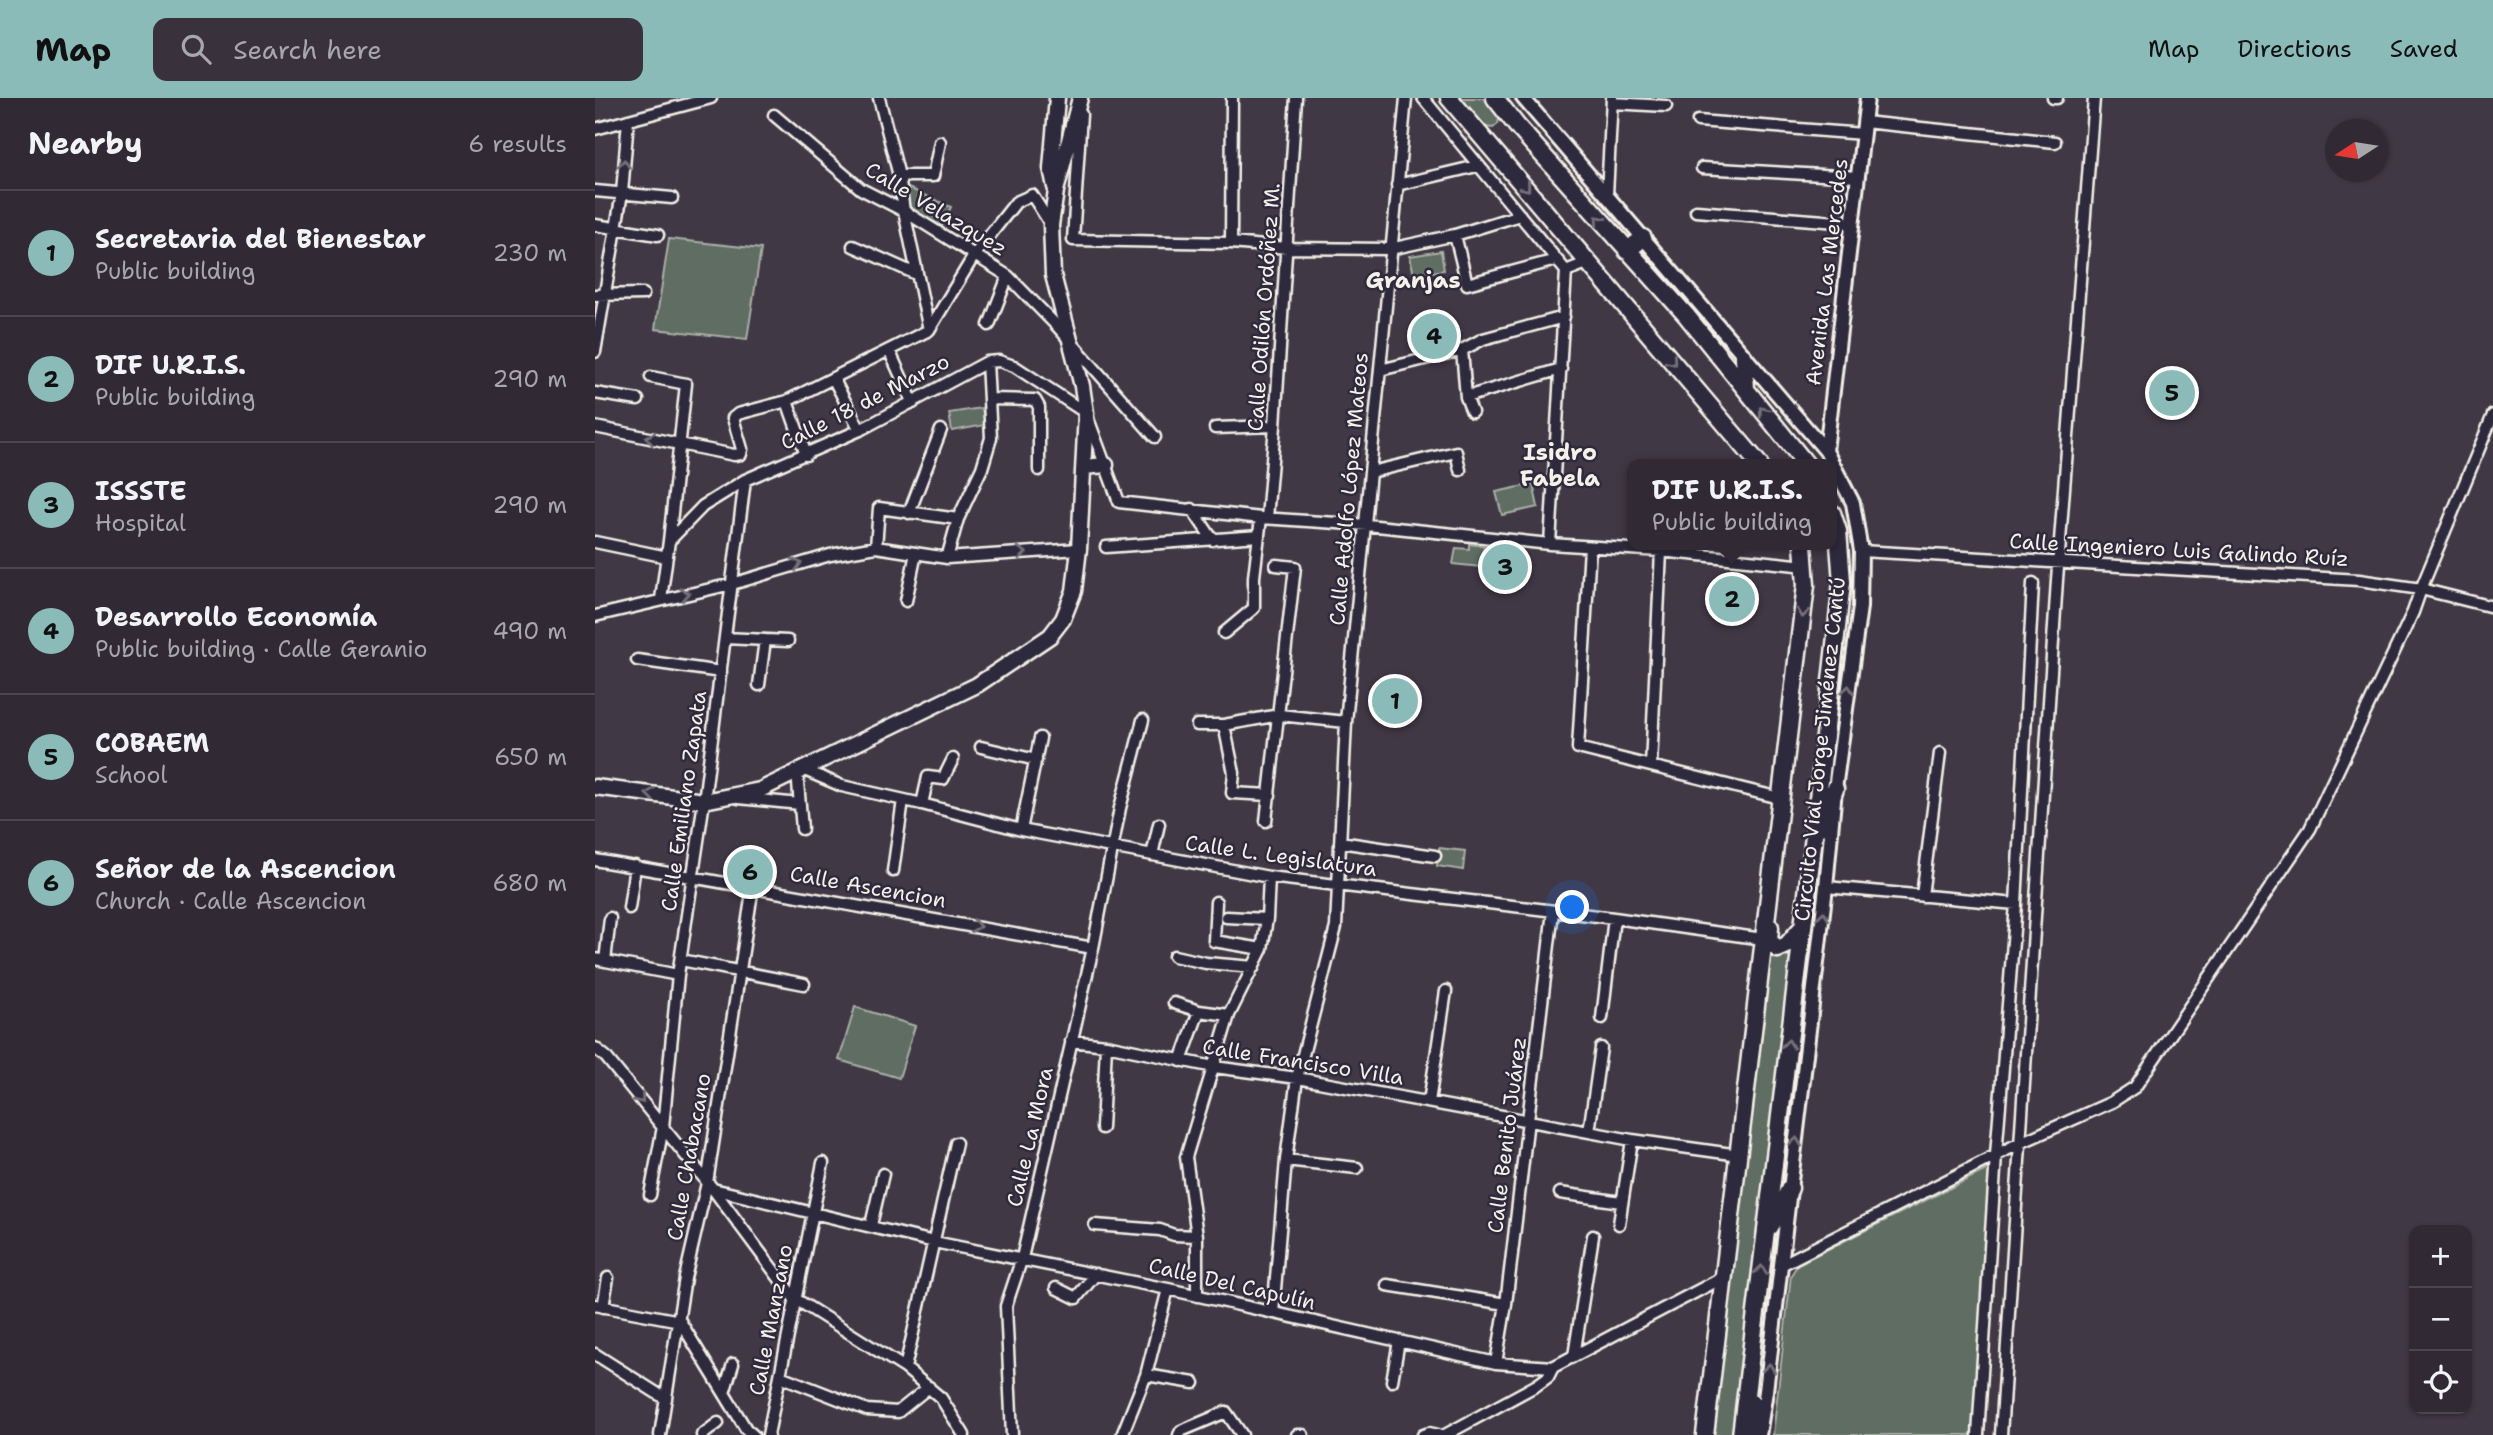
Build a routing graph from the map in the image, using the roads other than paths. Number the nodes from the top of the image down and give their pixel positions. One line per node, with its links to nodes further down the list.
1 (711, 98): 18 (street)
2 (879, 98): 28 (street)
3 (1080, 98): 16 (main road)
4 (1232, 98): 47 (street)
5 (1296, 98): 49 (street, Calle Odilón Ordóñez M.)
6 (1406, 98): 30 (street, Calle Adolfo López Mateos)
7 (1423, 98): 26 (street)
8 (1450, 98): 25 (main road)
9 (1495, 98): 20 (main road)
10 (1523, 98): 34 (street, Circuito Vial Jorge Jiménez Cantú)
11 (1867, 98): 21 (street, Avenida Las Mercedes)
12 (2094, 98): 125 (street)
13 (1612, 101): 15 (street); 34 (street)
14 (1057, 102): 16 (main road); 32 (main road)
15 (1666, 106)
16 (1076, 113): 32 (main road); 47 (street)
17 (774, 115): 37 (street, Calle Velazquez)
18 (628, 120): 22 (street); 33 (street, one-way to 18)
19 (1698, 121): 21 (street)
20 (1517, 125): 25 (main road); 51 (main road, one-way to 20)
21 (1863, 128): 24 (street); 29 (street, Avenida Las Mercedes)
22 (595, 129)
23 (940, 142): 28 (street)
24 (2055, 142)
25 (1494, 149): 54 (main road, one-way to 54)
26 (1477, 166): 30 (street); 39 (street)
27 (1702, 168): 29 (street)
28 (899, 176): 37 (street)
29 (1857, 177): 40 (street, Avenida Las Mercedes)
30 (1397, 185): 50 (street, Calle Adolfo López Mateos)
31 (595, 191): 33 (street)
32 (1056, 191): 36 (street); 42 (main road)
33 (622, 192): 35 (street); 43 (street)
34 (1607, 195): 46 (street, Circuito Vial Jorge Jiménez Cantú)
35 (672, 198)
36 (1036, 200): 42 (street); 52 (street)
37 (904, 211): 52 (street, Calle Velazquez); 56 (street)
38 (1696, 211): 40 (street)
39 (1520, 215): 45 (street); 53 (street)
40 (1851, 223): 90 (street, Avenida Las Mercedes)
41 (595, 225): 43 (street)
42 (1051, 225): 63 (main road)
43 (616, 229): 44 (street); 59 (street)
44 (658, 235)
45 (1455, 235): 50 (street); 53 (street)
46 (1643, 238): 51 (main road); 67 (street, Circuito Vial Jorge Jiménez Cantú)
47 (1231, 243): 49 (street)
48 (853, 246): 56 (street)
49 (1287, 248): 50 (street); 83 (street, Calle Odilón Ordóñez M.)
50 (1390, 249): 70 (street, Calle Adolfo López Mateos)
51 (1627, 251): 73 (main road)
52 (975, 254): 57 (street, Calle Velazquez); 62 (street)
53 (1556, 260): 55 (street)
54 (1589, 262): 55 (street); 92 (main road, one-way to 92)
55 (1566, 271): 60 (street)
56 (916, 274): 62 (street)
57 (1008, 276): 61 (street); 63 (street, Calle Velazquez)
58 (643, 294): 59 (street)
59 (600, 295): 66 (street)
60 (1564, 317): 65 (street); 69 (street)
61 (989, 325)
62 (929, 330): 64 (street)
63 (1070, 342): 81 (main road); 88 (street, Calle Velazquez)
64 (889, 350): 72 (street); 79 (street)
65 (1462, 350): 70 (street); 75 (street)
66 (595, 352)
67 (1744, 357): 73 (main road); 90 (street, Circuito Vial Jorge Jiménez Cantú)
68 (987, 362): 76 (street); 79 (street, Calle 18 de Marzo); 81 (street)
69 (1561, 369): 75 (street); 112 (street)
70 (1380, 370): 99 (street, Calle Adolfo López Mateos)
71 (651, 377): 89 (street)
72 (833, 378): 78 (street); 86 (street)
73 (1746, 389): 93 (main road, one-way to 73)
74 (595, 393): 77 (street)
75 (1466, 397): 80 (street)
76 (991, 399): 97 (street); 105 (street)
77 (638, 400)
78 (787, 401): 89 (street); 91 (street)
79 (913, 403): 86 (street, Calle 18 de Marzo)
80 (1472, 412)
81 (1086, 413): 95 (street); 96 (main road)
82 (2493, 415): 130 (street)
83 (1276, 426): 85 (street); 104 (street, Calle Odilón Ordóñez M.)
84 (595, 427): 89 (street, one-way to 84)
85 (1215, 428)
86 (860, 430): 91 (street, Calle 18 de Marzo)
87 (941, 430): 103 (street)
88 (1156, 437)
89 (678, 444): 110 (street)
90 (1826, 451): 94 (street, Circuito Vial Jorge Jiménez Cantú)
91 (806, 455): 101 (street, Calle 18 de Marzo)
92 (1755, 459)
93 (1802, 459)
94 (1830, 459)
95 (1106, 465): 96 (main road); 102 (street)
96 (1084, 467): 116 (main road)
97 (1039, 470)
98 (1460, 470): 99 (street)
99 (1371, 472): 106 (street, Calle Adolfo López Mateos)
100 (1837, 472): 121 (street, Circuito Vial Jorge Jiménez Cantú)
101 (745, 480): 110 (street, Calle 18 de Marzo); 129 (street, Calle Emiliano Zapata)
102 (1192, 509): 104 (street); 109 (street)
103 (909, 513): 105 (street); 113 (street)
104 (1264, 518): 106 (street); 108 (street, Calle Odilón Ordóñez M.)
105 (958, 519): 124 (street)
106 (1367, 525): 112 (street); 144 (street, Calle Adolfo López Mateos)
107 (1837, 528): 170 (main road, Circuito Vial Jorge Jiménez Cantú)
108 (1259, 536): 109 (street); 135 (street, Calle Odilón Ordóñez M.)
109 (1213, 540): 114 (street)
110 (669, 541): 123 (street)
111 (595, 542): 123 (street)
112 (1550, 544): 115 (street)
113 (876, 547): 122 (street); 129 (street, one-way to 113)
114 (1106, 547)
115 (1590, 547): 117 (street); 152 (street)
116 (1079, 549): 124 (street, one-way to 116); 153 (main road)
117 (1627, 549)
118 (1643, 550): 120 (street)
119 (1804, 550): 127 (main road, Circuito Vial Jorge Jiménez Cantú)
120 (1661, 551): 127 (street); 152 (street)
121 (1861, 551): 125 (street, Calle Ingeniero Luis Galindo Ruíz); 155 (street, Circuito Vial Jorge Jiménez Cantú, one-way to 121)
122 (916, 552): 124 (street); 132 (street)
123 (667, 557): 131 (street)
124 (947, 558)
125 (2059, 562): 130 (street, Calle Ingeniero Luis Galindo Ruíz); 220 (street)
126 (1276, 565): 142 (street)
127 (1806, 566): 158 (main road, Circuito Vial Jorge Jiménez Cantú, one-way to 158)
128 (2033, 583): 183 (street)
129 (732, 584): 131 (street, one-way to 129); 136 (street, Calle Emiliano Zapata)
130 (2421, 589): 133 (street, Calle Ingeniero Luis Galindo Ruíz); 220 (street)
131 (661, 599): 134 (street)
132 (906, 601)
133 (2493, 607)
134 (595, 616)
135 (1224, 633)
136 (725, 638): 137 (street); 140 (street, Calle Emiliano Zapata)
137 (765, 640): 138 (street); 141 (street)
138 (788, 641)
139 (637, 660): 140 (street)
140 (721, 672): 160 (street, Calle Emiliano Zapata)
141 (759, 685)
142 (1279, 715): 144 (street); 146 (street); 156 (street)
143 (1143, 720): 169 (street, Calle La Mora)
144 (1346, 722): 167 (street, Calle Adolfo López Mateos)
145 (1197, 725): 146 (street)
146 (1224, 725): 156 (street)
147 (1040, 738): 151 (street)
148 (981, 747): 151 (street)
149 (1940, 753): 181 (street)
150 (953, 759): 162 (street)
151 (1035, 761): 166 (street)
152 (1651, 766): 158 (street)
153 (800, 770): 157 (main road); 159 (street, Calle L. Legislatura); 161 (street)
154 (595, 787): 160 (main road, one-way to 154)
155 (1835, 789): 170 (main road); 180 (street, Circuito Vial Jorge Jiménez Cantú)
156 (1270, 795): 163 (street)
157 (731, 797): 160 (main road); 161 (street)
158 (1780, 798): 168 (main road, Circuito Vial Jorge Jiménez Cantú)
159 (903, 800): 162 (street, Calle L. Legislatura); 175 (street)
160 (704, 801): 176 (street, Calle Emiliano Zapata)
161 (800, 804): 165 (street)
162 (922, 804): 166 (street, Calle L. Legislatura)
163 (1266, 821)
164 (1159, 824): 171 (street)
165 (802, 829)
166 (1021, 831): 169 (street, Calle L. Legislatura)
167 (1340, 842): 172 (street); 178 (street, Calle Adolfo López Mateos)
168 (1775, 845): 190 (main road); 191 (main road, Circuito Vial Jorge Jiménez Cantú)
169 (1113, 849): 171 (street, Calle L. Legislatura); 192 (street, Calle La Mora)
170 (1812, 853): 190 (main road, Circuito Vial Jorge Jiménez Cantú)
171 (1152, 855): 177 (street, Calle L. Legislatura)
172 (1435, 856)
173 (595, 860): 174 (street, Calle Ascencion)
174 (635, 866): 176 (street, Calle Ascencion); 184 (street)
175 (893, 871)
176 (692, 876): 179 (street, Calle Ascencion); 196 (street, Calle Emiliano Zapata)
177 (1269, 877): 178 (street, Calle L. Legislatura); 189 (street)
178 (1338, 884): 185 (street, Calle L. Legislatura); 212 (street, Calle Adolfo López Mateos)
179 (753, 886): 192 (street, Calle Ascencion, one-way to 192); 198 (street, Calle Chabacano)
180 (1826, 887): 181 (street); 228 (street, Circuito Vial Jorge Jiménez Cantú, one-way to 180)
181 (1922, 896): 183 (street)
182 (1216, 902): 193 (street)
183 (2016, 904): 222 (street)
184 (629, 908)
185 (1553, 911): 188 (street, Calle L. Legislatura); 214 (street, Calle Benito Juárez)
186 (1226, 917): 189 (street)
187 (610, 918): 195 (street)
188 (1614, 918): 191 (street, Calle L. Legislatura); 205 (street)
189 (1267, 919): 193 (street)
190 (1801, 929): 236 (main road, Circuito Vial Jorge Jiménez Cantú, one-way to 190)
191 (1763, 939): 221 (main road, Circuito Vial Jorge Jiménez Cantú)
192 (1093, 948): 206 (street, Calle La Mora)
193 (1262, 949): 197 (street)
194 (1174, 956): 197 (street)
195 (600, 960): 199 (street)
196 (681, 960): 198 (street); 199 (street, Calle Emiliano Zapata)
197 (1254, 967): 204 (street)
198 (740, 971): 200 (street); 227 (street, Calle Chabacano)
199 (678, 975): 215 (street, Calle Emiliano Zapata)
200 (804, 984)
201 (1445, 991): 213 (street)
202 (1174, 1003): 203 (street)
203 (1199, 1011): 204 (street); 210 (street)
204 (1229, 1015): 211 (street)
205 (1602, 1018)
206 (1071, 1041): 207 (street, Calle Francisco Villa); 240 (street, Calle La Mora)
207 (1106, 1045): 210 (street, Calle Francisco Villa); 216 (street)
208 (595, 1048): 215 (street, one-way to 215)
209 (1601, 1048): 217 (street)
210 (1181, 1061): 211 (street, Calle Francisco Villa)
211 (1214, 1067): 212 (street, Calle Francisco Villa); 237 (street)
212 (1297, 1078): 213 (street, Calle Francisco Villa); 223 (street, Calle Adolfo López Mateos)
213 (1429, 1102): 214 (street, Calle Francisco Villa)
214 (1528, 1121): 217 (street, Calle Francisco Villa); 250 (street, Calle Benito Juárez)
215 (663, 1127): 227 (street); 230 (street, Calle Emiliano Zapata)
216 (1102, 1128)
217 (1590, 1132): 218 (street, Calle Francisco Villa)
218 (1632, 1140): 221 (street, Calle Francisco Villa); 231 (street)
219 (956, 1143): 239 (street)
220 (2020, 1143): 222 (street); 288 (street)
221 (1738, 1155): 243 (main road, Circuito Vial Jorge Jiménez Cantú)
222 (1996, 1155): 241 (street); 287 (street)
223 (1286, 1160): 225 (street); 252 (street, Calle Adolfo López Mateos)
224 (823, 1163): 232 (street, Calle Manzano)
225 (1357, 1168)
226 (883, 1174): 234 (street)
227 (710, 1186): 232 (street, Calle Del Capulín); 249 (street); 253 (street, Calle Chabacano)
228 (1790, 1188): 236 (main road); 241 (street, Circuito Vial Jorge Jiménez Cantú)
229 (1560, 1193): 231 (street)
230 (650, 1195)
231 (1621, 1202): 233 (street)
232 (811, 1212): 234 (street, Calle Del Capulín); 249 (street, Calle Manzano)
233 (1619, 1224)
234 (871, 1225): 239 (street, Calle Del Capulín)
235 (1095, 1225): 237 (street)
236 (1765, 1235): 261 (main road, Circuito Vial Jorge Jiménez Cantú, one-way to 236)
237 (1197, 1236): 248 (street)
238 (1594, 1236): 256 (street)
239 (934, 1242): 240 (street, Calle Del Capulín); 260 (street)
240 (1022, 1258): 242 (street, Calle Del Capulín); 275 (street, Calle La Mora)
241 (1781, 1265): 286 (street, Circuito Vial Jorge Jiménez Cantú, one-way to 241)
242 (1095, 1274): 246 (street); 247 (street, Calle Del Capulín)
243 (1725, 1277): 256 (street); 284 (main road, Circuito Vial Jorge Jiménez Cantú)
244 (608, 1278): 251 (street)
245 (1387, 1285): 250 (street)
246 (1056, 1288)
247 (1168, 1289): 248 (street, Calle Del Capulín); 262 (street)
248 (1197, 1296): 252 (street, Calle Del Capulín)
249 (794, 1298): 260 (street); 263 (street, Calle Manzano)
250 (1506, 1304): 257 (street, Calle Benito Juárez)
251 (599, 1306): 253 (street)
252 (1273, 1313): 254 (street, Calle Del Capulín)
253 (680, 1321): 267 (street); 268 (street, Calle Chabacano)
254 (1399, 1341): 257 (street, Calle Del Capulín); 264 (street)
255 (595, 1354): 268 (street)
256 (1574, 1356): 259 (street)
257 (1496, 1363): 259 (street, Calle Del Capulín)
258 (733, 1364): 267 (street)
259 (1553, 1367): 283 (street)
260 (905, 1368): 266 (street)
261 (1748, 1368): 285 (main road, Circuito Vial Jorge Jiménez Cantú); 286 (main road)
262 (1146, 1375): 265 (street); 276 (street)
263 (780, 1376): 266 (street); 273 (street, Calle Manzano)
264 (1392, 1381)
265 (1193, 1383)
266 (929, 1388): 274 (street)
267 (724, 1393): 272 (street)
268 (666, 1399): 270 (street, Calle Chabacano)
269 (718, 1423): 271 (street)
270 (660, 1435)
271 (702, 1435)
272 (753, 1435)
273 (768, 1435)
274 (964, 1435)
275 (1012, 1435)
276 (1122, 1435)
277 (1179, 1435): 278 (street)
278 (1242, 1435)
279 (1297, 1435): 280 (street)
280 (1303, 1435)
281 (1423, 1435): 282 (street)
282 (1438, 1435)
283 (1445, 1435)
284 (1705, 1435)
285 (1741, 1435)
286 (1756, 1435)
287 (1979, 1435)
288 (2000, 1435)

